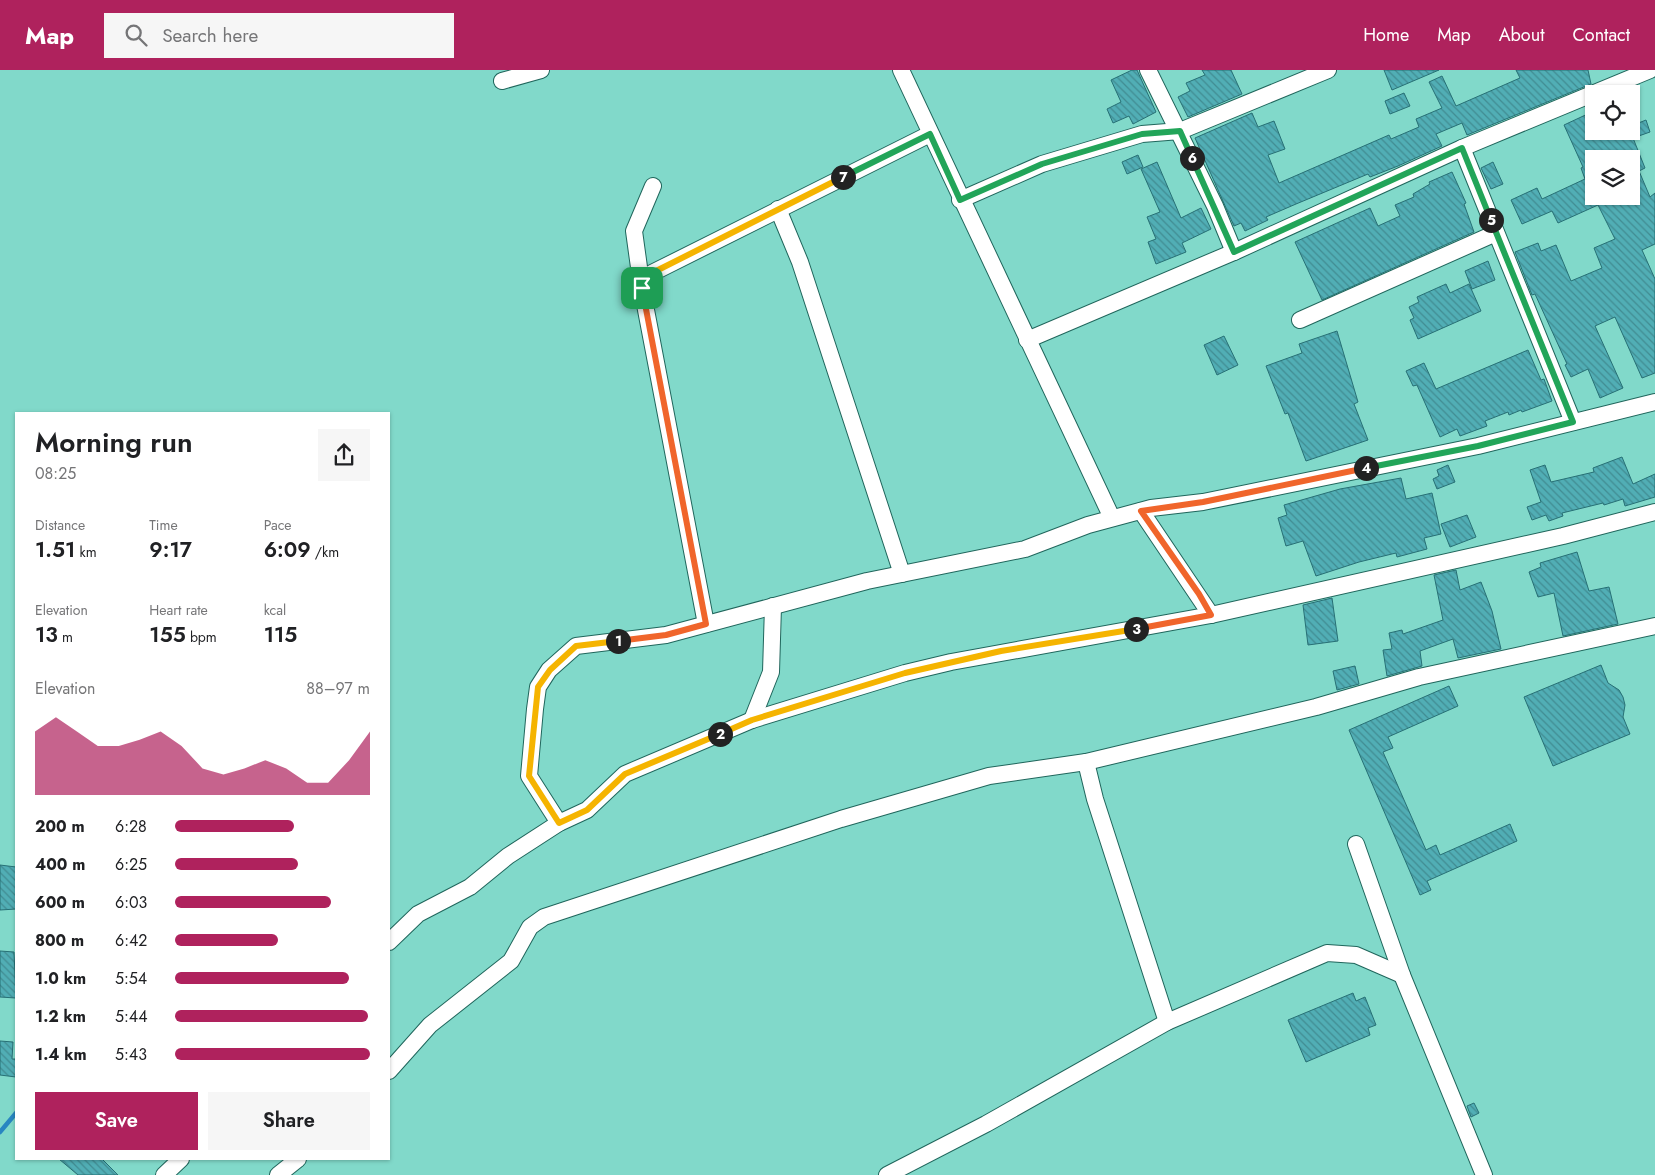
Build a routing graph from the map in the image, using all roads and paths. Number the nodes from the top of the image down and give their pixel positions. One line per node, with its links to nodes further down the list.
1 (541, 70): 6 (street)
2 (901, 70): 8 (street)
3 (1148, 70): 7 (street)
4 (1650, 70): 9 (street)
5 (1321, 72): 7 (street)
6 (502, 81)
7 (1180, 131): 11 (street); 14 (street)
8 (930, 134): 11 (street); 12 (street)
9 (1462, 148): 13 (street); 14 (street)
10 (653, 186): 15 (street)
11 (960, 200): 17 (street)
12 (778, 209): 15 (street); 23 (street)
13 (1496, 233): 16 (street); 19 (street)
14 (1234, 252): 17 (street)
15 (642, 288): 26 (street)
16 (1300, 320)
17 (1027, 340): 22 (street)
18 (1655, 402): 19 (street)
19 (1573, 422): 20 (street)
20 (1141, 511): 22 (street); 25 (street)
21 (1655, 512): 25 (street)
22 (1112, 518): 23 (street)
23 (902, 574): 24 (street)
24 (773, 606): 26 (street); 28 (street)
25 (1211, 615): 28 (street)
26 (706, 624): 30 (street)
27 (1655, 626): 29 (street)
28 (752, 720): 30 (street)
29 (1086, 762): 34 (street); 35 (street)
30 (559, 823): 32 (street)
31 (1356, 844): 33 (street)
32 (390, 941)
33 (1402, 975): 34 (street); 41 (street)
34 (1167, 1022): 40 (street)
35 (390, 1070)
36 (180, 1160): 38 (street)
37 (297, 1160): 39 (street)
38 (164, 1175)
39 (278, 1175)
40 (887, 1175)
41 (1484, 1175)

